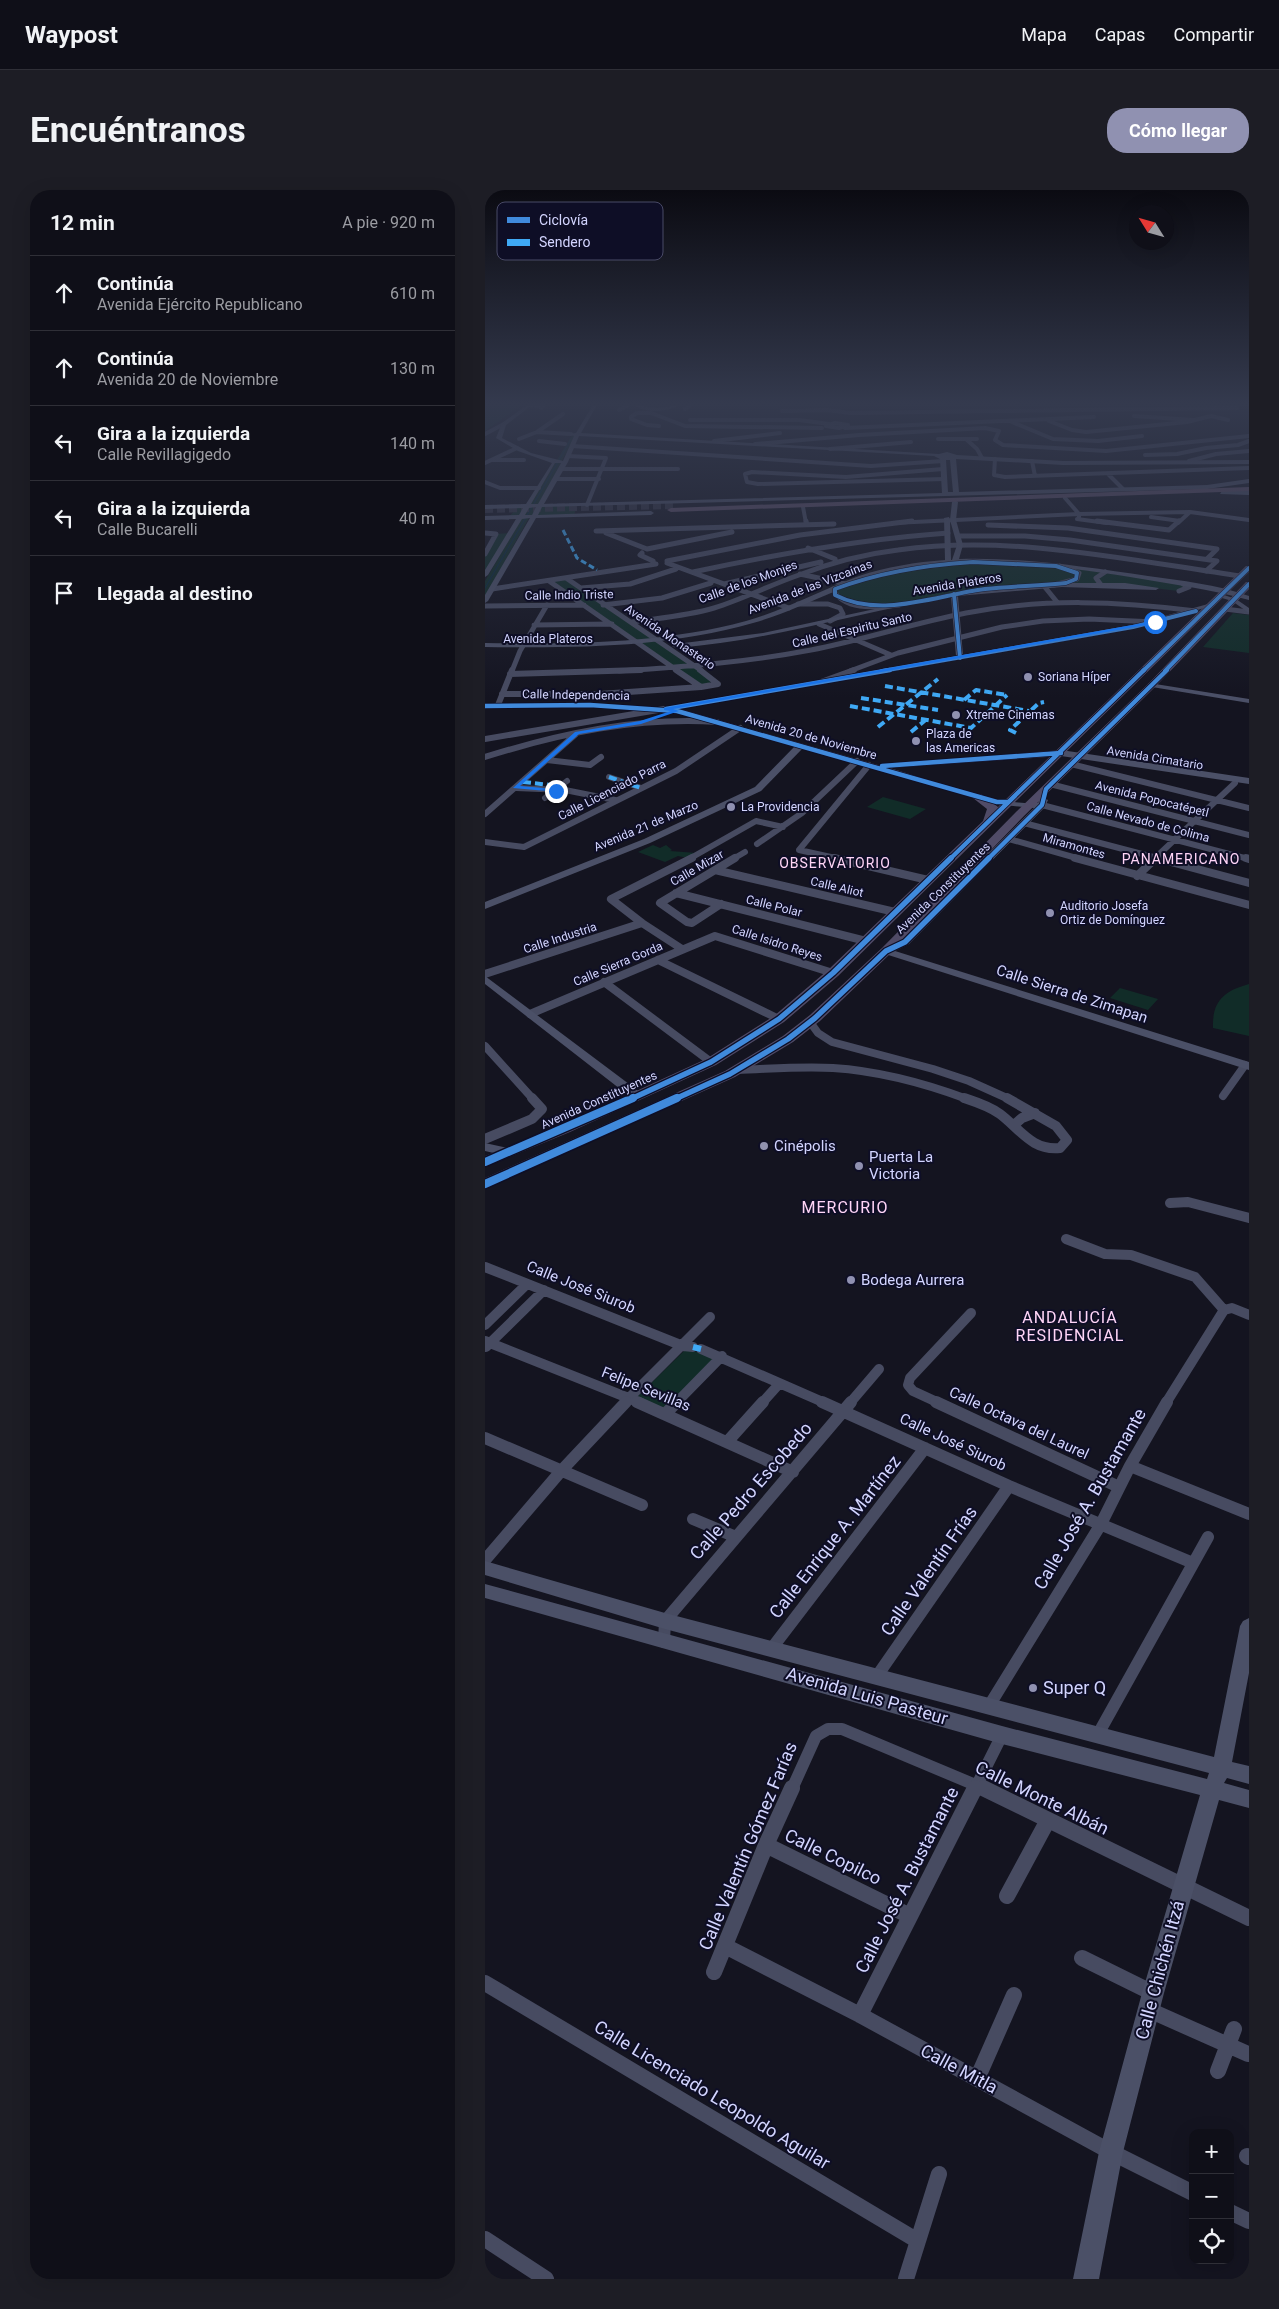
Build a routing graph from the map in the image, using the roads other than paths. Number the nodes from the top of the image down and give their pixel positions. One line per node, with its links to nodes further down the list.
1 (530, 502): 12 (street)
2 (542, 502): 13 (street)
3 (715, 502): 10 (street)
4 (794, 502): 16 (highway)
5 (809, 502): 17 (highway)
6 (815, 502): 16 (highway)
7 (937, 502): 15 (main road)
8 (952, 502): 29 (street)
9 (1069, 502): 22 (street)
10 (589, 505): 13 (street); 21 (street)
11 (504, 506): 12 (street); 14 (main road); 23 (street)
12 (528, 506): 13 (street); 25 (main road)
13 (540, 506): 24 (street)
14 (485, 507)
15 (803, 507): 17 (street); 30 (street)
16 (672, 509): 17 (street)
17 (729, 509)
18 (658, 512): 21 (street)
19 (1191, 512): 20 (street); 26 (street); 27 (street)
20 (1122, 513): 22 (street); 27 (street)
21 (586, 516): 24 (street)
22 (1079, 516): 27 (street); 29 (street); 33 (street)
23 (485, 517): 25 (street)
24 (532, 517): 25 (street); 48 (street)
25 (520, 518): 47 (street)
26 (1249, 520)
27 (1180, 521)
28 (898, 522): 29 (street); 30 (street); 41 (street)
29 (952, 522): 33 (street); 38 (street); 42 (street)
30 (807, 525): 32 (street)
31 (767, 526): 32 (street); 34 (street); 40 (street)
32 (783, 526): 41 (street)
33 (1067, 528): 35 (street)
34 (675, 529): 37 (street); 43 (street)
35 (1084, 530): 46 (street); 64 (street)
36 (596, 531): 37 (street)
37 (602, 531): 49 (street)
38 (948, 532): 54 (street); 56 (street)
39 (485, 533): 52 (street)
40 (722, 534): 44 (street); 49 (street)
41 (800, 535): 53 (street); 54 (street)
42 (959, 536): 46 (street); 55 (street)
43 (641, 537)
44 (729, 538)
45 (633, 539): 49 (street)
46 (1070, 540): 57 (street)
47 (505, 541): 48 (street); 67 (street)
48 (519, 541): 68 (street)
49 (625, 541)
50 (735, 542): 53 (street)
51 (485, 544): 52 (street)
52 (491, 544): 60 (street)
53 (742, 545): 65 (street)
54 (827, 545): 58 (street)
55 (960, 545): 56 (street, Calle de los Monjes); 59 (street, Calle de los Monjes); 66 (street)
56 (948, 546): 62 (street, Calle de los Monjes); 66 (street)
57 (1127, 547): 61 (street); 64 (street)
58 (808, 548): 63 (street); 75 (street)
59 (1072, 552): 61 (street, Calle de los Monjes); 69 (street)
60 (485, 554)
61 (1115, 557): 74 (street, Calle de los Monjes)
62 (849, 558): 63 (street); 77 (street, Calle de los Monjes)
63 (835, 559): 72 (street)
64 (1207, 559): 74 (street)
65 (660, 562): 71 (street); 73 (street); 75 (street)
66 (952, 562): 69 (street, Avenida de las Vizcaínas); 84 (street, Avenida de las Vizcaínas)
67 (492, 565): 68 (street); 78 (street)
68 (506, 565): 90 (street)
69 (1057, 565): 76 (street, Avenida de las Vizcaínas); 86 (street)
70 (1249, 568): 79 (main road, Avenida Constituyentes)
71 (676, 569): 82 (street); 91 (street)
72 (778, 570): 77 (street); 83 (street)
73 (599, 571): 80 (street); 90 (street)
74 (1206, 571): 79 (street, Calle de los Monjes)
75 (693, 572): 83 (street)
76 (1105, 572): 87 (street); 89 (street, Avenida de las Vizcaínas)
77 (800, 574): 84 (street); 94 (street, Calle de los Monjes)
78 (485, 575)
79 (1240, 576): 93 (main road, Avenida Constituyentes)
80 (566, 578): 81 (street); 91 (street, Avenida Monasterio)
81 (549, 581): 90 (street); 105 (street, Avenida Monasterio)
82 (711, 583): 96 (street); 106 (street, Calle Indio Triste)
83 (724, 584): 94 (street)
84 (846, 584): 92 (street, Avenida de las Vizcaínas)
85 (1249, 584): 97 (main road, Avenida Constituyentes)
86 (1053, 585): 87 (street, Avenida Plateros); 88 (street, Avenida Plateros)
87 (1101, 585): 89 (street, Avenida Plateros)
88 (1044, 586): 95 (street, Avenida Plateros); 100 (street)
89 (1181, 587): 93 (street, Avenida Plateros)
90 (493, 588): 99 (street)
91 (581, 588): 106 (street, Avenida Monasterio)
92 (833, 589): 102 (street, Avenida de las Vizcaínas); 103 (street)
93 (1222, 593): 97 (street, Avenida Plateros); 108 (main road, Avenida Constituyentes)
94 (750, 594): 96 (street, Calle de los Monjes); 109 (street)
95 (958, 594): 103 (street, Avenida Plateros); 114 (street)
96 (744, 596): 111 (street); 116 (street, Calle de los Monjes)
97 (1237, 597): 98 (street, Avenida Plateros); 110 (main road, Avenida Constituyentes); 113 (street)
98 (1249, 598)
99 (485, 601)
100 (1057, 602): 101 (street, Calle del Espiritu Santo); 114 (street, Calle del Espiritu Santo)
101 (1086, 602): 112 (street, Calle del Espiritu Santo); 115 (street)
102 (798, 604): 109 (street, Avenida de las Vizcaínas); 118 (street)
103 (905, 604): 118 (street, Avenida Plateros)
104 (547, 605): 105 (street, Calle Indio Triste); 107 (street, Calle Indio Triste); 119 (street)
105 (585, 605): 106 (street, Calle Indio Triste); 120 (street, Avenida Monasterio)
106 (606, 605): 116 (street, Avenida Monasterio)
107 (485, 606)
108 (1208, 606): 112 (street); 150 (main road, Avenida Constituyentes)
109 (789, 608): 111 (street, Avenida de las Vizcaínas)
110 (1225, 609): 113 (street); 136 (main road, Avenida Constituyentes)
111 (781, 611): 122 (street, Avenida de las Vizcaínas)
112 (1196, 611): 117 (street)
113 (1249, 612)
114 (960, 615): 121 (street); 123 (street, Calle del Espiritu Santo)
115 (1089, 619): 117 (street); 121 (street)
116 (632, 622): 122 (street, Avenida Monasterio)
117 (1155, 622): 131 (street)
118 (825, 623): 123 (street); 126 (street, Avenida Plateros)
119 (534, 624): 120 (street); 127 (street)
120 (612, 624): 124 (street, Avenida Monasterio)
121 (962, 637): 130 (street); 131 (street)
122 (657, 640): 124 (street, Avenida Plateros); 126 (street, Avenida Monasterio)
123 (861, 640): 130 (street); 132 (street, Calle del Espiritu Santo)
124 (640, 643): 127 (street, Avenida Plateros); 128 (street, Avenida Monasterio)
125 (485, 645): 127 (street, Avenida Plateros)
126 (668, 646): 128 (street, Avenida Plateros); 132 (street, Avenida Monasterio)
127 (521, 648): 128 (street, Avenida Plateros); 129 (street, Avenida Plateros); 134 (street)
128 (648, 648): 133 (street, Avenida Monasterio)
129 (485, 650)
130 (895, 654): 135 (street)
131 (964, 657): 135 (street)
132 (694, 667): 133 (street, Calle del Espiritu Santo); 137 (street, Avenida Monasterio)
133 (675, 668): 134 (street, Calle del Espiritu Santo); 137 (street, Avenida Monasterio)
134 (511, 674): 138 (street)
135 (821, 682): 142 (street)
136 (1152, 685): 139 (street); 154 (main road, Avenida Constituyentes)
137 (701, 687): 138 (street)
138 (502, 694): 140 (street)
139 (1249, 701)
140 (497, 705): 141 (street, Calle Independencia); 142 (street, Calle Independencia)
141 (485, 706)
142 (666, 709): 143 (street, Avenida 20 de Noviembre); 148 (street)
143 (677, 711): 144 (street, Avenida 20 de Noviembre); 145 (street, Avenida 20 de Noviembre)
144 (641, 722): 145 (street, Avenida 20 de Noviembre); 147 (street, Avenida 20 de Noviembre)
145 (718, 722): 146 (street, Avenida 20 de Noviembre)
146 (740, 728): 149 (street, Avenida 20 de Noviembre); 165 (street, Calle Licenciado Parra)
147 (577, 733): 151 (street, Avenida 20 de Noviembre); 153 (street)
148 (485, 739)
149 (801, 745): 155 (street, Avenida 20 de Noviembre); 196 (street, Avenida 21 de Marzo)
150 (1059, 755): 154 (street, Avenida Cimatario); 156 (main road, Avenida Constituyentes); 157 (street, Avenida Cimatario)
151 (485, 757)
152 (601, 757): 153 (street)
153 (547, 760): 164 (street)
154 (1076, 760): 160 (street, Avenida Cimatario); 161 (street, Avenida Cimatario); 162 (main road, Avenida Constituyentes); 170 (street)
155 (857, 762): 157 (street, Avenida 20 de Noviembre); 179 (street)
156 (1049, 765): 157 (street); 171 (main road, Avenida Constituyentes)
157 (876, 767): 167 (street, Avenida 20 de Noviembre); 191 (street)
158 (609, 777): 165 (street)
159 (567, 781): 166 (street)
160 (1249, 781)
161 (1235, 784): 163 (street, Avenida Cimatario); 170 (street)
162 (1050, 785): 172 (main road, Avenida Constituyentes); 173 (street); 176 (street, Avenida Popocatépetl)
163 (1249, 786)
164 (515, 788): 166 (street); 175 (street)
165 (641, 788): 169 (street, Calle Licenciado Parra)
166 (554, 791): 168 (street); 169 (street)
167 (977, 796): 171 (street, Avenida 20 de Noviembre); 177 (main road)
168 (545, 798)
169 (615, 800): 184 (street, Calle Licenciado Parra)
170 (1218, 800): 174 (street); 176 (street)
171 (1007, 802): 172 (street, Avenida 20 de Noviembre); 177 (main road, Avenida Constituyentes)
172 (1029, 806): 173 (street, Avenida 20 de Noviembre); 202 (main road, Avenida Constituyentes)
173 (1042, 806): 178 (street, Avenida Constituyentes); 183 (street, Calle Nevado de Colima)
174 (1249, 808)
175 (485, 814)
176 (1196, 820): 180 (street, Avenida Popocatépetl); 181 (street, Avenida Popocatépetl); 183 (street)
177 (988, 822): 191 (main road, Avenida Constituyentes)
178 (1024, 823): 182 (street, Avenida Constituyentes); 187 (street)
179 (783, 827): 185 (street); 198 (street)
180 (1249, 831)
181 (1249, 835)
182 (1009, 839): 190 (street, Miramontes); 202 (street, Avenida Constituyentes)
183 (1175, 840): 187 (street); 188 (street, Calle Nevado de Colima)
184 (485, 842)
185 (757, 844)
186 (745, 852): 189 (street, Calle Mizar)
187 (1154, 859): 190 (street); 192 (street)
188 (1249, 859)
189 (715, 870): 193 (street, Calle Mizar); 197 (street, Calle Aliot)
190 (1137, 876): 195 (street, Miramontes)
191 (928, 880): 197 (main road, Avenida Constituyentes)
192 (1249, 883)
193 (676, 894): 194 (street, Calle Polar); 194 (street, Calle Mizar)
194 (721, 904): 200 (street, Calle Polar)
195 (1249, 904)
196 (486, 905)
197 (895, 912): 200 (main road, Avenida Constituyentes)
198 (642, 923): 201 (street); 205 (street, Calle Industria)
199 (715, 936): 201 (street, Calle Sierra Gorda); 204 (street, Calle Isidro Reyes)
200 (866, 941): 204 (main road, Avenida Constituyentes)
201 (682, 949): 203 (street, Calle Sierra Gorda)
202 (886, 951): 210 (main road, Avenida Constituyentes); 213 (street, Calle Sierra de Zimapan)
203 (658, 960): 207 (street, Calle Sierra Gorda); 209 (street)
204 (833, 973): 209 (main road, Avenida Constituyentes)
205 (485, 974)
206 (485, 980): 208 (street)
207 (604, 982): 208 (street, Calle Sierra Gorda); 212 (street)
208 (530, 1014): 216 (street)
209 (779, 1019): 212 (main road, Avenida Constituyentes)
210 (810, 1022): 214 (main road, Avenida Constituyentes); 215 (street)
211 (485, 1046): 221 (street)
212 (711, 1062): 216 (main road, Avenida Constituyentes)
213 (1247, 1066): 217 (street)
214 (737, 1070): 218 (street); 225 (main road, Avenida Constituyentes)
215 (982, 1086): 218 (street); 219 (street)
216 (637, 1096): 223 (main road, Avenida Constituyentes)
217 (1223, 1096)
218 (967, 1099): 220 (street)
219 (1035, 1113): 220 (street); 220 (street)
220 (1014, 1125)
221 (485, 1140)
222 (485, 1147): 223 (street)
223 (507, 1152): 224 (main road, Avenida Constituyentes)
224 (485, 1162)
225 (485, 1184)
226 (1170, 1203): 227 (street)
227 (1249, 1218)
228 (1066, 1239): 232 (street)
229 (485, 1267): 230 (street, Calle José Siurob)
230 (527, 1284): 231 (street, Calle José Siurob); 236 (street)
231 (544, 1290): 237 (street); 238 (street, Calle José Siurob)
232 (1224, 1310): 234 (street); 248 (street, Calle José A. Bustamante)
233 (971, 1313): 252 (street, Calle Octava del Laurel)
234 (1249, 1315)
235 (710, 1318): 238 (street)
236 (485, 1325)
237 (487, 1344): 242 (street, Felipe Sevillas)
238 (692, 1347): 239 (street, Calle José Siurob); 242 (street)
239 (722, 1356): 241 (street, Calle José Siurob); 244 (street)
240 (879, 1369): 243 (street, Calle Pedro Escobedo)
241 (779, 1384): 243 (street, Calle José Siurob); 246 (street)
242 (629, 1398): 244 (street, Felipe Sevillas); 249 (street)
243 (845, 1411): 247 (street, Calle José Siurob); 250 (street, Calle Pedro Escobedo)
244 (666, 1413): 246 (street, Felipe Sevillas)
245 (485, 1438): 249 (street)
246 (728, 1441): 250 (street, Felipe Sevillas)
247 (925, 1448): 251 (street, Calle José Siurob); 268 (street, Calle Enrique A. Martínez)
248 (1130, 1466): 252 (street, Calle José A. Bustamante); 254 (street)
249 (561, 1471): 253 (street); 259 (street)
250 (793, 1472): 257 (street, Calle Pedro Escobedo)
251 (1009, 1486): 256 (street, Calle José Siurob); 269 (street, Calle Valentín Frías)
252 (1119, 1488): 256 (street, Calle José A. Bustamante)
253 (642, 1505)
254 (1249, 1514)
255 (693, 1519): 257 (street)
256 (1101, 1524): 260 (street, Calle José Siurob); 270 (street, Calle José A. Bustamante)
257 (736, 1537): 265 (street, Calle Pedro Escobedo)
258 (1208, 1537): 260 (street)
259 (485, 1560)
260 (1193, 1563): 273 (street)
261 (485, 1568): 263 (street, Avenida Luis Pasteur)
262 (485, 1591): 264 (street, Avenida Luis Pasteur)
263 (585, 1599): 264 (street); 265 (street, Avenida Luis Pasteur)
264 (573, 1616): 267 (street, Avenida Luis Pasteur)
265 (665, 1622): 267 (street); 268 (street, Avenida Luis Pasteur)
266 (1249, 1626): 274 (street, Calle Chichén Itzá)
267 (663, 1642): 271 (street, Avenida Luis Pasteur)
268 (772, 1648): 269 (street, Avenida Luis Pasteur)
269 (877, 1676): 270 (street, Avenida Luis Pasteur)
270 (989, 1706): 273 (street, Avenida Luis Pasteur)
271 (1002, 1735): 276 (street, Calle José A. Bustamante); 277 (street, Avenida Luis Pasteur)
272 (816, 1736): 276 (street, Calle Monte Albán); 280 (street, Calle Valentín Gómez Farías)
273 (1097, 1736): 274 (street, Avenida Luis Pasteur)
274 (1221, 1768): 275 (street, Avenida Luis Pasteur); 277 (street, Calle Chichén Itzá)
275 (1249, 1775)
276 (977, 1786): 279 (street, Calle Monte Albán); 283 (street, Calle José A. Bustamante)
277 (1212, 1789): 278 (street, Avenida Luis Pasteur); 281 (street, Calle Chichén Itzá)
278 (1249, 1799)
279 (1048, 1820): 281 (street, Calle Monte Albán); 282 (street)
280 (766, 1844): 283 (street, Calle Copilco); 285 (street, Calle Valentín Gómez Farías)
281 (1183, 1888): 284 (street, Calle Monte Albán); 290 (street, Calle Chichén Itzá)
282 (1007, 1896)
283 (910, 1916): 291 (street, Calle José A. Bustamante)
284 (1249, 1918)
285 (725, 1946): 287 (street, Calle Valentín Gómez Farías); 291 (street, Calle Mitla)
286 (1082, 1958): 290 (street)
287 (714, 1972)
288 (485, 1983): 303 (street, Calle Licenciado Leopoldo Aguilar)
289 (1014, 1995): 296 (street)
290 (1151, 2002): 293 (street); 297 (street, Calle Chichén Itzá)
291 (860, 2016): 296 (street, Calle Mitla)
292 (1234, 2029): 293 (street)
293 (1228, 2045): 294 (street); 295 (street)
294 (1248, 2054)
295 (1218, 2071)
296 (977, 2079): 297 (street, Calle Mitla)
297 (1111, 2152): 299 (street, Calle Mitla); 306 (street, Calle Chichén Itzá)
298 (939, 2174): 303 (street)
299 (1189, 2191)
300 (1234, 2214): 301 (street)
301 (1249, 2221)
302 (485, 2239): 304 (street)
303 (918, 2242): 305 (street)
304 (546, 2279)
305 (906, 2279)
306 (1086, 2279)

